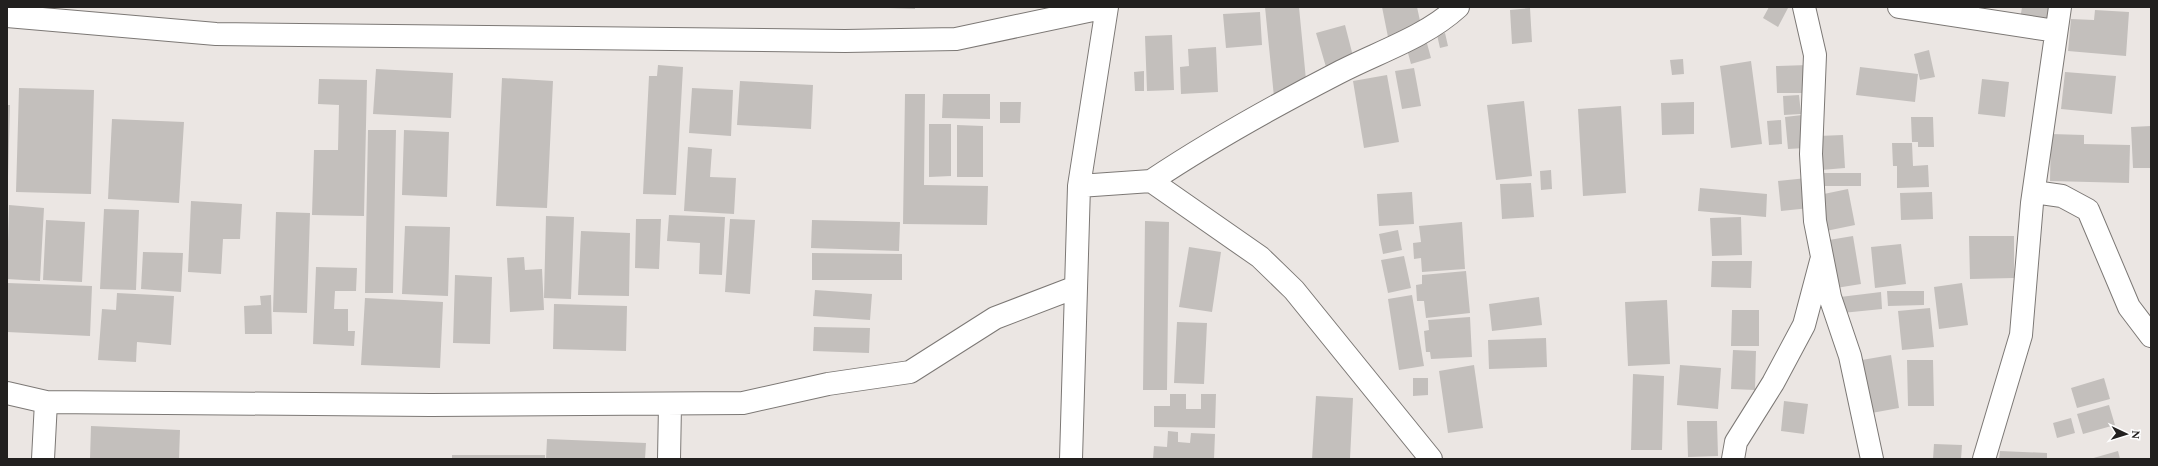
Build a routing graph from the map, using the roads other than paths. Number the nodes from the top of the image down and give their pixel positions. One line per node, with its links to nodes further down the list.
1 (1107, 7): 6 (street); 9 (street)
2 (1458, 7): 8 (street)
3 (1804, 7): 11 (street)
4 (1899, 7): 7 (street)
5 (2060, 7): 7 (street)
6 (7, 16)
7 (2056, 31): 10 (street)
8 (1151, 181): 9 (street); 20 (street)
9 (1080, 186): 12 (street)
10 (2034, 192): 13 (street); 23 (street)
11 (1822, 256): 21 (street); 22 (street)
12 (1076, 287): 16 (street); 19 (street)
13 (2151, 336)
14 (7, 393): 15 (street)
15 (46, 402): 16 (street); 17 (street)
16 (670, 405): 18 (street)
17 (43, 459)
18 (669, 459)
19 (1070, 459)
20 (1431, 459)
21 (1733, 459)
22 (1872, 459)
23 (1984, 459)

